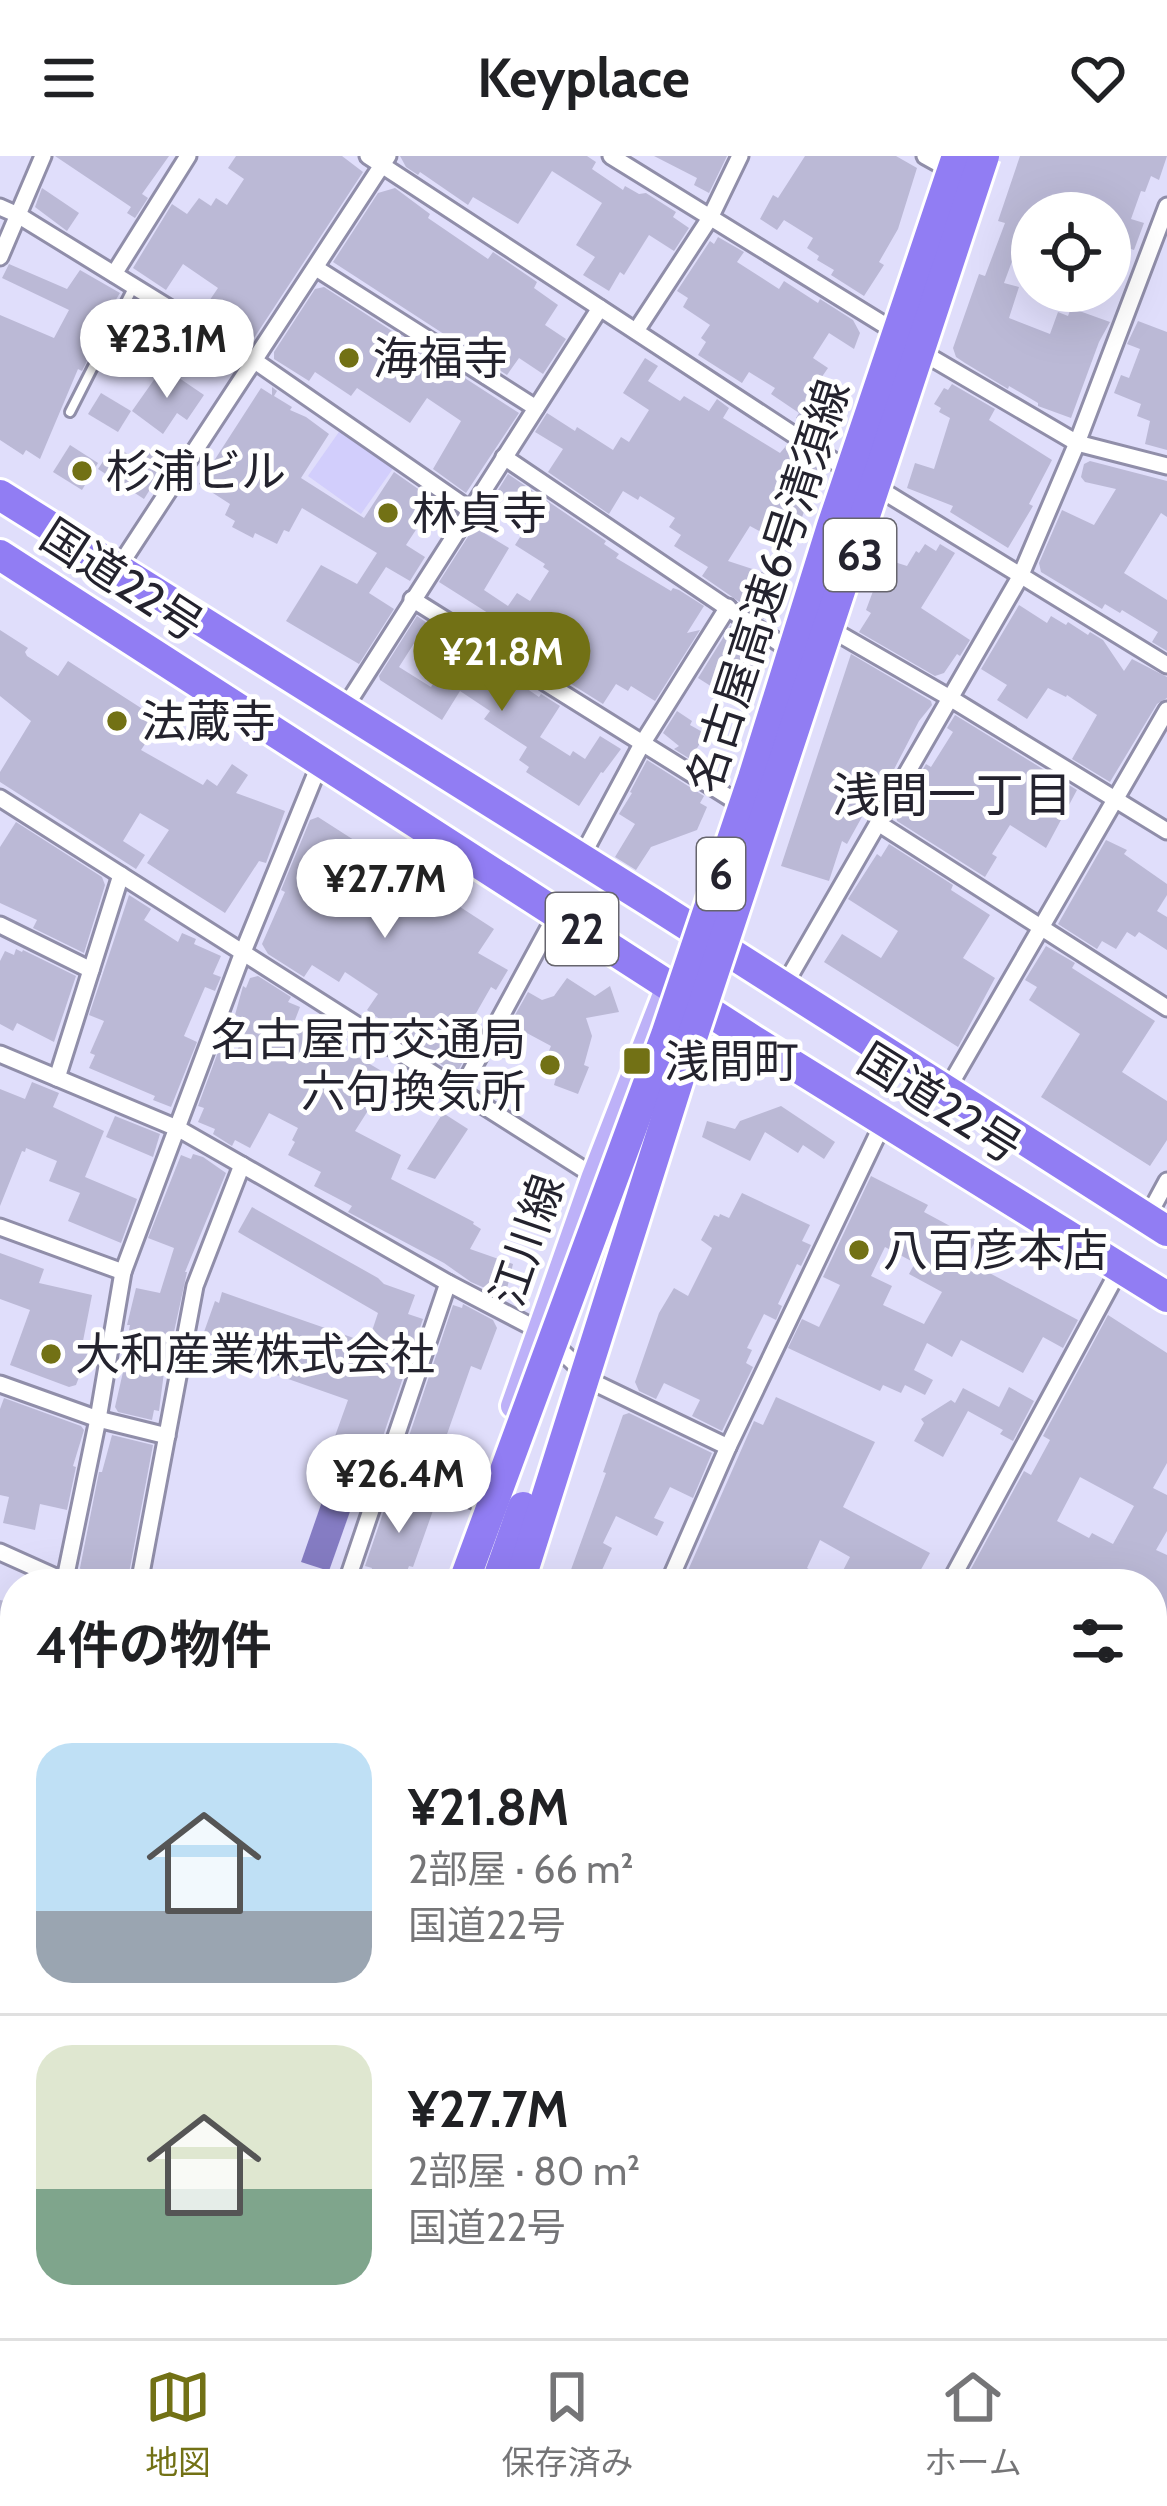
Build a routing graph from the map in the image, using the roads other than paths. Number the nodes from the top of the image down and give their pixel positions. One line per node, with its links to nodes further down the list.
1 (43, 156): 11 (street)
2 (188, 156): 15 (street)
3 (368, 156): 8 (street)
4 (611, 156): 12 (street)
5 (740, 156): 12 (street)
6 (987, 156): 20 (main road, 63); 62 (highway, 名古屋高速6号清須線 / 6, bridge)
7 (943, 158): 18 (main road, 63); 62 (highway, 名古屋高速6号清須線 / 6, bridge)
8 (386, 161): 14 (street); 17 (street)
9 (1167, 206): 24 (street)
10 (0, 207): 11 (street)
11 (18, 215): 13 (street); 15 (street)
12 (710, 218): 18 (street); 19 (street)
13 (0, 257)
14 (316, 268): 21 (street); 22 (street)
15 (115, 274): 16 (street)
16 (134, 286): 21 (street); 23 (lane)
17 (600, 308): 19 (street); 22 (street)
18 (891, 329): 27 (main road, 63)
19 (636, 331): 27 (street)
20 (926, 354): 24 (street); 28 (main road, 63)
21 (255, 361): 30 (street); 32 (street)
22 (536, 408): 25 (street)
23 (70, 412)
24 (1077, 443): 26 (street); 33 (street)
25 (504, 457): 30 (street); 35 (street)
26 (1167, 466)
27 (845, 469): 28 (street); 37 (main road, 63)
28 (881, 490): 33 (street); 36 (main road, 63)
29 (0, 495): 32 (highway, 国道22号 / 22)
30 (470, 510): 34 (street)
31 (0, 555): 43 (highway, 国道22号 / 22)
32 (118, 568): 40 (highway, 国道22号 / 22)
33 (1020, 577): 38 (street); 39 (street)
34 (412, 599): 40 (street); 42 (street)
35 (728, 607): 37 (street); 42 (street)
36 (834, 632): 39 (street); 56 (main road, 63)
37 (785, 647): 46 (main road, 63)
38 (1167, 665)
39 (950, 698): 45 (street); 47 (street)
40 (344, 710): 49 (highway, 国道22号 / 22)
41 (1167, 710): 45 (street)
42 (642, 744): 46 (street); 49 (street)
43 (320, 761): 51 (highway, 国道22号 / 22); 55 (street)
44 (0, 798): 50 (street)
45 (1115, 800): 48 (street); 54 (street)
46 (735, 801): 53 (main road, 63)
47 (878, 823): 54 (street); 59 (street)
48 (1167, 831)
49 (580, 858): 53 (highway, 国道22号 / 22)
50 (122, 875): 55 (street); 57 (street)
51 (557, 913): 58 (highway, 国道22号 / 22); 65 (street)
52 (0, 925): 57 (street)
53 (691, 928): 56 (highway, 国道22号 / 22); 58 (main road, 江川線)
54 (1041, 929): 60 (street); 66 (street)
55 (243, 952): 65 (street); 68 (street)
56 (728, 953): 59 (highway, 国道22号 / 22); 61 (main road)
57 (92, 970): 64 (street)
58 (669, 984): 61 (highway, 国道22号 / 22); 70 (main road, 江川線)
59 (784, 986): 66 (highway, 国道22号 / 22)
60 (1167, 1008)
61 (711, 1012): 67 (highway, 国道22号 / 22); 79 (main road)
62 (677, 1042): 92 (highway, 名古屋高速6号清須線 / 6, bridge); 93 (highway, bridge); 94 (highway, bridge); 95 (highway, 名古屋高速6号清須線 / 6, bridge)
63 (0, 1054): 64 (street)
64 (57, 1078): 68 (street)
65 (461, 1090): 70 (street)
66 (947, 1090): 72 (highway, 国道22号 / 22)
67 (884, 1120): 74 (highway, 国道22号 / 22); 83 (street)
68 (178, 1129): 69 (street); 75 (street)
69 (242, 1165): 76 (street); 82 (street)
70 (594, 1176): 78 (main road, 江川線)
71 (1167, 1181): 72 (street)
72 (1157, 1224)
73 (0, 1227): 75 (street)
74 (1120, 1268): 77 (highway, 国道22号 / 22); 98 (street)
75 (123, 1272): 81 (street)
76 (448, 1283): 78 (street); 84 (street)
77 (1167, 1298)
78 (540, 1331): 79 (street); 85 (main road, 江川線)
79 (595, 1383): 83 (street); 96 (main road)
80 (0, 1384): 81 (street)
81 (98, 1419): 82 (street); 88 (street)
82 (167, 1436): 89 (street)
83 (728, 1447): 97 (street)
84 (386, 1469): 85 (street); 90 (street)
85 (479, 1502): 91 (main road, 江川線)
86 (0, 1552): 87 (street)
87 (37, 1569)
88 (70, 1569)
89 (143, 1569)
90 (351, 1569)
91 (455, 1569)
92 (469, 1569)
93 (481, 1569)
94 (501, 1569)
95 (527, 1569)
96 (528, 1569)
97 (675, 1569)
98 (957, 1569)

